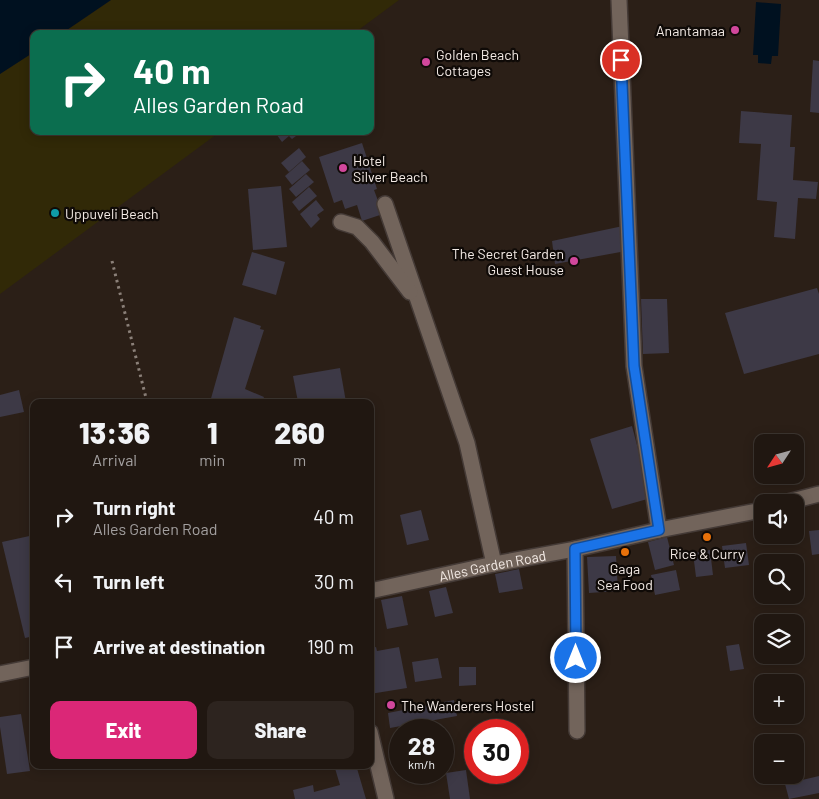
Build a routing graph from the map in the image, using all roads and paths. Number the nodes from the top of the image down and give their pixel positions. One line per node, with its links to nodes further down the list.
1 (619, 0): 10 (street)
2 (386, 204): 5 (street)
3 (341, 222): 5 (street)
4 (112, 261): 6 (path)
5 (417, 301): 12 (street)
6 (146, 399)
7 (819, 494): 8 (street)
8 (804, 498)
9 (754, 512): 10 (street, Alles Garden Road)
10 (659, 530): 11 (street, Alles Garden Road)
11 (575, 549): 12 (street, Alles Garden Road); 16 (street)
12 (494, 564): 13 (street, Alles Garden Road)
13 (374, 590)
14 (30, 668): 15 (street)
15 (0, 674)
16 (577, 731)
17 (374, 749): 18 (street)
18 (386, 799)

